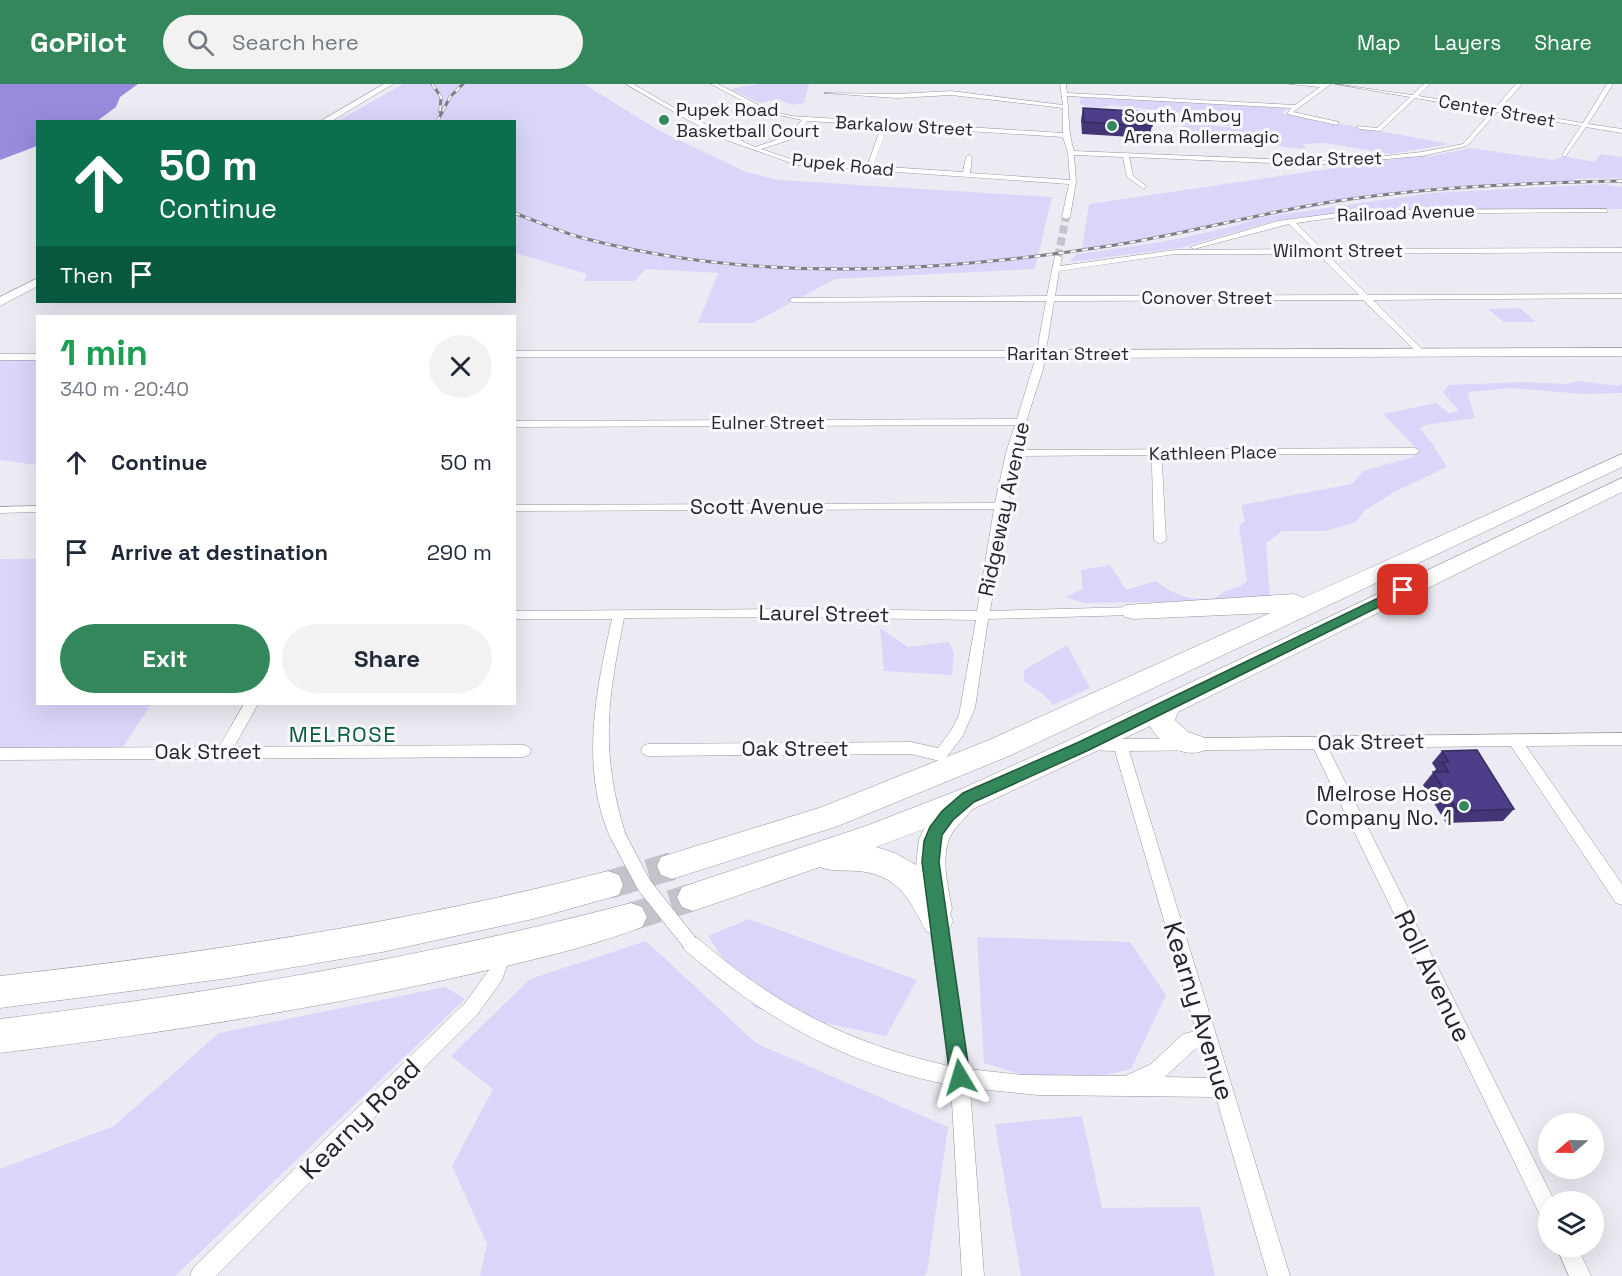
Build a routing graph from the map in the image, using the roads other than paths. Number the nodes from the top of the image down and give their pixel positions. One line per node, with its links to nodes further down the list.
1 (388, 84): 16 (street)
2 (629, 84): 29 (street, Pupek Road)
3 (714, 84): 22 (street, Barkalow Street)
4 (1063, 84): 13 (street)
5 (1292, 84): 6 (street)
6 (1301, 84): 11 (street); 15 (street)
7 (1338, 84): 14 (street, Center Street)
8 (1427, 84): 14 (street)
9 (1519, 84): 19 (street, Cedar Street)
10 (1610, 84): 25 (street)
11 (1327, 85): 15 (street)
12 (827, 93): 17 (street)
13 (1064, 94): 17 (street); 18 (street)
14 (1413, 97): 19 (street, Center Street); 26 (street)
15 (1309, 99): 18 (street)
16 (354, 103): 20 (street); 21 (street)
17 (1067, 107): 28 (street)
18 (1296, 107): 23 (street)
19 (1496, 111): 25 (street, Center Street); 32 (street, Cedar Street)
20 (318, 120)
21 (326, 120)
22 (805, 120): 24 (street, Barkalow Street); 29 (street)
23 (1337, 123)
24 (885, 125): 28 (street, Barkalow Street); 34 (street)
25 (1585, 126): 27 (street, Center Street); 31 (street)
26 (1359, 127)
27 (1622, 131)
28 (1066, 135): 30 (street)
29 (756, 149): 34 (street, Pupek Road)
30 (1071, 153): 32 (street, Cedar Street); 36 (street)
31 (1565, 155)
32 (1126, 156): 37 (street)
33 (969, 157): 35 (street)
34 (869, 168): 35 (street, Pupek Road)
35 (966, 175): 36 (street, Pupek Road)
36 (1073, 182): 39 (street)
37 (1144, 187)
38 (1606, 211): 40 (street, Railroad Avenue)
39 (1066, 216)
40 (1290, 221): 42 (street); 43 (street, Railroad Avenue)
41 (1622, 250): 42 (street, Wilmont Street)
42 (1322, 251): 43 (street, Wilmont Street); 50 (street)
43 (1175, 252): 45 (street, Wilmont Street)
44 (1058, 257): 45 (street, Ridgeway Avenue)
45 (1056, 269): 51 (street, Ridgeway Avenue)
46 (36, 271): 48 (street)
47 (36, 282): 53 (street)
48 (0, 291)
49 (1622, 296): 50 (street, Conover Street)
50 (1367, 297): 51 (street, Conover Street); 54 (street)
51 (1050, 298): 52 (street, Conover Street); 57 (street, Ridgeway Avenue)
52 (793, 300)
53 (0, 302)
54 (1420, 352): 55 (street, Raritan Street); 57 (street, Raritan Street)
55 (1622, 352)
56 (516, 354): 57 (street, Raritan Street)
57 (1040, 354): 60 (street, Ridgeway Avenue)
58 (0, 357): 59 (street)
59 (36, 357)
60 (1021, 422): 61 (street, Eulner Street); 64 (street, Ridgeway Avenue)
61 (516, 424)
62 (1415, 451): 65 (street, Kathleen Place)
63 (1622, 451): 66 (highway)
64 (1011, 453): 65 (street, Kathleen Place); 68 (street, Ridgeway Avenue)
65 (1153, 453): 72 (street)
66 (1612, 464): 73 (highway)
67 (1622, 484): 78 (highway)
68 (1000, 506): 69 (street, Scott Avenue); 77 (street, Ridgeway Avenue)
69 (516, 508)
70 (36, 509): 71 (street)
71 (0, 510)
72 (1160, 540)
73 (1329, 594): 74 (highway); 91 (highway)
74 (1133, 611): 77 (street, Laurel Street)
75 (619, 614): 76 (street, Laurel Street); 77 (street, Laurel Street); 104 (street, bridge)
76 (516, 615)
77 (982, 615): 90 (street, Ridgeway Avenue)
78 (1168, 704): 83 (highway); 85 (highway)
79 (250, 705): 88 (street)
80 (1622, 739): 81 (street, Oak Street)
81 (1515, 741): 82 (street, Oak Street); 97 (street)
82 (1318, 743): 83 (street, Oak Street); 107 (street, Roll Avenue)
83 (1193, 744): 84 (street, Oak Street)
84 (1120, 745): 85 (street, Oak Street); 103 (street, Kearny Avenue)
85 (1084, 746): 92 (highway)
86 (648, 750): 90 (street, Oak Street)
87 (524, 751): 88 (street, Oak Street)
88 (224, 752): 89 (street, Oak Street)
89 (0, 754)
90 (940, 755): 91 (highway)
91 (899, 790): 94 (highway)
92 (969, 798): 93 (highway); 99 (highway)
93 (807, 859): 96 (highway); 99 (highway)
94 (672, 866)
95 (608, 885): 101 (highway)
96 (693, 897)
97 (1622, 898)
98 (631, 917): 100 (highway)
99 (937, 921): 104 (street)
100 (503, 951): 102 (highway); 109 (street, Kearny Road)
101 (0, 992)
102 (0, 1036)
103 (1207, 1038): 105 (street); 106 (street, Kearny Avenue)
104 (960, 1077): 105 (street); 110 (street)
105 (1119, 1086): 106 (street)
106 (1222, 1088): 111 (street, Kearny Avenue)
107 (1539, 1191)
108 (1571, 1257): 112 (street)
109 (201, 1276)
110 (974, 1276)
111 (1279, 1276)
112 (1580, 1276)

